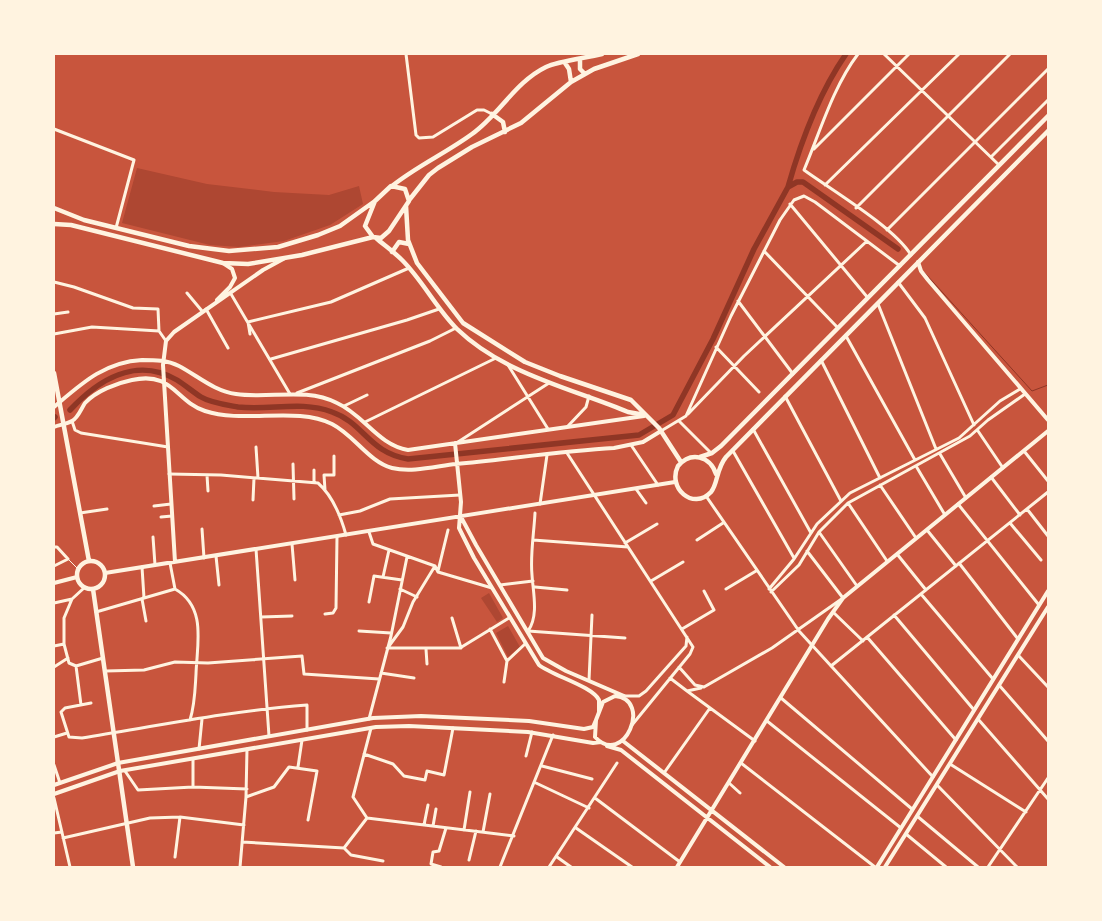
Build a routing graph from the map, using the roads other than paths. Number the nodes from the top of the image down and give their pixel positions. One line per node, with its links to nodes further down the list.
1 (406, 54): 17 (street)
2 (602, 54): 9 (main road)
3 (638, 54): 13 (main road)
4 (858, 54): 24 (street)
5 (884, 54): 11 (street)
6 (909, 54): 11 (street)
7 (959, 54): 15 (street)
8 (1010, 54): 18 (street)
9 (580, 60): 10 (main road); 13 (main road)
10 (566, 63): 14 (main road); 17 (main road)
11 (897, 66): 15 (street); 24 (street)
12 (1048, 70): 23 (street)
13 (585, 74): 14 (main road)
14 (571, 82): 22 (main road)
15 (923, 91): 18 (street); 27 (street)
16 (1048, 100): 25 (street)
17 (492, 114): 22 (main road); 28 (main road)
18 (948, 116): 23 (street); 33 (street)
19 (1048, 116): 26 (main road)
20 (54, 129): 35 (street)
21 (1048, 131): 44 (main road)
22 (505, 132): 30 (main road)
23 (976, 142): 25 (street); 36 (street)
24 (812, 151): 27 (street)
25 (991, 157): 26 (street)
26 (1000, 165): 42 (main road)
27 (825, 185): 33 (street)
28 (391, 186): 29 (main road); 30 (main road)
29 (375, 201): 35 (main road); 37 (main road)
30 (408, 203): 37 (main road); 39 (main road)
31 (790, 204): 38 (street); 40 (street); 46 (street)
32 (54, 208): 35 (main road)
33 (856, 208): 36 (street)
34 (54, 224): 45 (main road)
35 (116, 228)
36 (887, 230): 42 (street)
37 (375, 237): 41 (main road); 43 (main road)
38 (868, 241): 46 (street); 47 (street)
39 (409, 244): 41 (main road); 96 (main road)
40 (764, 251): 53 (street); 55 (street)
41 (392, 252): 48 (main road)
42 (911, 256): 44 (main road); 47 (main road)
43 (286, 258): 45 (main road); 52 (street)
44 (918, 262): 50 (main road); 83 (street)
45 (223, 263): 56 (street)
46 (841, 266): 53 (street); 54 (street)
47 (900, 266): 54 (main road)
48 (409, 268): 58 (main road); 62 (street)
49 (54, 282): 65 (street)
50 (898, 282): 57 (main road); 103 (street)
51 (187, 293): 59 (street)
52 (231, 294): 56 (street); 62 (street)
53 (808, 297): 64 (street); 68 (street)
54 (868, 298): 64 (main road)
55 (738, 301): 68 (street); 71 (street)
56 (214, 303): 59 (street)
57 (877, 303): 69 (main road); 114 (street)
58 (439, 309): 63 (main road); 74 (street)
59 (204, 310): 70 (street); 72 (street)
60 (68, 312): 61 (street)
61 (54, 314)
62 (248, 322): 67 (street); 74 (street)
63 (456, 328): 73 (main road); 85 (street)
64 (838, 328): 80 (main road)
65 (160, 331): 66 (street); 70 (street)
66 (54, 334)
67 (250, 334)
68 (765, 336): 78 (street); 80 (street)
69 (845, 336): 75 (main road); 123 (street)
70 (166, 341): 76 (street)
71 (716, 347): 78 (street); 95 (street)
72 (228, 348)
73 (496, 358): 77 (main road); 101 (street)
74 (271, 359): 86 (street)
75 (821, 360): 91 (main road); 135 (street)
76 (163, 363): 81 (street); 86 (street); 92 (street)
77 (508, 365): 82 (main road); 89 (street)
78 (734, 366): 84 (street); 95 (street)
79 (54, 373): 92 (main road)
80 (793, 374): 118 (main road)
81 (164, 380): 98 (street); 112 (street); 124 (street)
82 (550, 382): 89 (street); 90 (main road)
83 (1020, 389): 87 (street); 103 (street)
84 (759, 392)
85 (297, 393): 86 (street); 93 (street)
86 (290, 394)
87 (1025, 394): 97 (street); 108 (street)
88 (367, 395): 93 (street)
89 (527, 396): 107 (street); 110 (street)
90 (589, 396): 96 (main road); 102 (street)
91 (785, 396): 106 (main road); 152 (street)
92 (60, 405): 94 (street); 100 (main road)
93 (344, 406): 101 (street)
94 (54, 407)
95 (686, 416): 99 (street)
96 (648, 417): 102 (street); 105 (main road)
97 (1048, 420)
98 (72, 421): 100 (street); 112 (street)
99 (679, 421): 105 (street); 118 (street)
100 (64, 422): 104 (street); 161 (main road)
101 (365, 422): 110 (street)
102 (568, 426): 107 (street)
103 (974, 426): 114 (street)
104 (54, 427)
105 (660, 429): 111 (street); 125 (main road)
106 (753, 429): 115 (main road); 177 (street)
107 (548, 430): 110 (street)
108 (978, 431): 119 (street); 128 (street)
109 (1048, 431): 116 (street)
110 (455, 445): 124 (street)
111 (631, 445): 117 (street); 140 (street)
112 (168, 447): 130 (street)
113 (256, 447): 134 (street)
114 (936, 449): 123 (street)
115 (732, 450): 131 (main road); 197 (street)
116 (1024, 451): 128 (street); 137 (street)
117 (567, 453): 120 (street); 146 (street)
118 (712, 454): 122 (main road)
119 (940, 454): 127 (street); 149 (street)
120 (547, 455): 124 (street); 157 (street)
121 (334, 456): 143 (street)
122 (697, 457): 125 (main road); 131 (main road)
123 (914, 460): 135 (street)
124 (457, 462): 147 (street)
125 (681, 462): 139 (main road)
126 (293, 464): 136 (street)
127 (916, 466): 141 (street); 164 (street)
128 (1003, 468): 133 (street)
129 (314, 470): 138 (street)
130 (169, 474): 132 (street); 155 (street)
131 (716, 474): 148 (main road)
132 (207, 475): 134 (street); 144 (street)
133 (991, 477): 149 (street); 165 (street)
134 (256, 478): 136 (street); 151 (street)
135 (880, 478): 152 (street)
136 (293, 481): 138 (street); 150 (street)
137 (1048, 481)
138 (314, 482): 143 (street)
139 (675, 482): 140 (street); 148 (main road)
140 (658, 485): 142 (street)
141 (880, 485): 154 (street); 182 (street)
142 (636, 488): 146 (street); 153 (street)
143 (325, 490): 163 (street)
144 (208, 491)
145 (1048, 492): 159 (street)
146 (594, 495): 157 (street); 186 (street)
147 (460, 496): 163 (street); 168 (street)
148 (706, 496): 170 (street)
149 (966, 498): 156 (street)
150 (294, 499)
151 (253, 500)
152 (841, 501): 177 (street)
153 (646, 503)
154 (848, 503): 176 (street); 201 (street)
155 (171, 504): 158 (street); 166 (street)
156 (958, 504): 164 (street); 185 (street)
157 (540, 505): 168 (street)
158 (154, 506)
159 (1026, 509): 165 (street); 179 (street)
160 (107, 510): 161 (street)
161 (80, 513): 200 (main road)
162 (535, 513): 183 (street)
163 (339, 515): 178 (street)
164 (945, 515): 174 (street)
165 (1020, 515): 169 (street)
166 (172, 516): 167 (street); 202 (street)
167 (161, 517)
168 (462, 517): 175 (street); 221 (street); 225 (street)
169 (1010, 522): 185 (street); 199 (street)
170 (723, 523): 184 (street); 210 (street)
171 (657, 524): 186 (street)
172 (202, 529): 196 (street)
173 (448, 530): 211 (street)
174 (927, 530): 182 (street); 205 (street)
175 (369, 532): 178 (street); 191 (street)
176 (820, 532): 192 (street); 222 (street)
177 (811, 533): 197 (street)
178 (346, 535): 181 (street)
179 (1048, 536)
180 (153, 537): 204 (street)
181 (337, 537): 187 (street); 246 (street)
182 (916, 538): 193 (street)
183 (533, 540): 189 (street); 217 (street)
184 (697, 540)
185 (987, 541): 205 (street); 242 (street)
186 (625, 543): 189 (street)
187 (292, 544): 190 (street); 215 (street)
188 (54, 547): 198 (street)
189 (628, 547): 218 (street)
190 (256, 549): 194 (street); 250 (street)
191 (389, 550): 195 (street); 214 (street)
192 (807, 552): 232 (street); 237 (street)
193 (897, 554): 201 (street); 233 (street)
194 (216, 556): 196 (street); 220 (street)
195 (407, 557): 207 (street); 216 (street)
196 (204, 558): 202 (street)
197 (794, 558): 232 (street)
198 (68, 559): 206 (street); 209 (lane)
199 (1041, 560)
200 (89, 561): 209 (main road); 212 (main road)
201 (887, 561): 222 (street)
202 (172, 562): 204 (street); 227 (street)
203 (683, 562): 218 (street)
204 (155, 565): 208 (street)
205 (957, 565): 233 (street); 266 (street)
206 (54, 566)
207 (435, 566): 211 (street); 236 (street)
208 (142, 567): 212 (street); 239 (street)
209 (78, 569): 213 (main road)
210 (756, 571): 229 (street); 232 (street)
211 (438, 572): 225 (street)
212 (105, 573): 226 (main road)
213 (77, 577): 219 (street); 224 (main road)
214 (383, 577): 216 (street); 240 (street)
215 (294, 580)
216 (402, 580): 228 (street)
217 (533, 581): 221 (street); 223 (street)
218 (651, 581): 256 (street)
219 (54, 583)
220 (219, 585)
221 (500, 585): 258 (street)
222 (858, 586): 237 (street)
223 (535, 587): 230 (street); 258 (street)
224 (84, 588): 226 (main road); 238 (street)
225 (492, 588): 252 (street)
226 (93, 589): 244 (main road)
227 (175, 589): 239 (street); 280 (street)
228 (400, 589): 236 (street); 260 (street)
229 (726, 589)
230 (567, 590)
231 (704, 590): 256 (street)
232 (770, 590): 259 (street)
233 (926, 590): 235 (street)
234 (1048, 591): 242 (street)
235 (921, 594): 249 (street); 291 (street)
236 (417, 596): 272 (street)
237 (843, 598): 245 (street); 259 (street)
238 (72, 599): 241 (street); 268 (street)
239 (143, 599): 244 (street); 253 (street)
240 (369, 602)
241 (54, 603)
242 (1039, 605): 254 (street)
243 (1048, 607): 261 (street)
244 (96, 612): 277 (main road)
245 (833, 612): 267 (street); 271 (street)
246 (325, 614)
247 (292, 616): 250 (street)
248 (592, 616): 262 (street)
249 (894, 616): 264 (street); 304 (street)
250 (261, 617): 278 (street)
251 (452, 618): 273 (street)
252 (509, 618): 255 (street); 269 (street)
253 (146, 621)
254 (1025, 628): 261 (street); 266 (street)
255 (490, 629): 273 (street); 279 (street)
256 (682, 629): 263 (street)
257 (359, 631): 260 (street)
258 (528, 631): 262 (street); 292 (street)
259 (799, 631): 271 (street); 295 (street)
260 (391, 633): 272 (street)
261 (1032, 633): 275 (street)
262 (591, 635): 265 (street); 292 (street)
263 (687, 637): 285 (street); 298 (street)
264 (867, 637): 267 (street); 324 (street)
265 (625, 638)
266 (1018, 639): 291 (street)
267 (863, 641): 284 (street)
268 (64, 644): 270 (street); 276 (street)
269 (525, 644): 279 (street); 305 (street)
270 (54, 646)
271 (812, 647): 284 (street); 299 (street)
272 (388, 648): 274 (street); 287 (street)
273 (461, 648): 274 (street)
274 (426, 649): 281 (street)
275 (1018, 655): 294 (street); 296 (street)
276 (68, 658): 282 (street); 283 (street)
277 (104, 658): 283 (street); 286 (main road)
278 (263, 658): 280 (street); 290 (street); 303 (street)
279 (507, 661): 293 (street)
280 (197, 663): 286 (street); 309 (street)
281 (427, 664)
282 (54, 665)
283 (76, 666): 301 (street)
284 (831, 666): 347 (street)
285 (679, 667): 289 (street); 295 (street)
286 (106, 671): 316 (main road)
287 (381, 673): 288 (street); 290 (street)
288 (414, 678)
289 (670, 678): 297 (street); 312 (street)
290 (379, 679): 307 (street)
291 (993, 679): 304 (street)
292 (589, 680): 298 (street)
293 (504, 682)
294 (999, 685): 308 (street); 327 (street)
295 (704, 686): 297 (street)
296 (1048, 687)
297 (686, 691): 302 (street)
298 (624, 696): 305 (street); 312 (street)
299 (781, 698): 311 (street); 369 (street)
300 (91, 703): 301 (street)
301 (81, 705): 318 (street)
302 (710, 708): 326 (street); 346 (street)
303 (267, 709): 306 (street); 315 (street); 320 (street)
304 (974, 710): 324 (street)
305 (599, 712): 310 (street)
306 (202, 719): 309 (street); 330 (street)
307 (369, 719): 310 (street); 315 (street)
308 (978, 719): 339 (street); 358 (street)
309 (190, 720): 316 (street)
310 (596, 720): 328 (street)
311 (767, 721): 326 (street); 383 (street)
312 (630, 727): 325 (street)
313 (371, 728): 314 (street); 323 (street); 332 (street)
314 (453, 728): 317 (street); 332 (street)
315 (307, 730): 320 (street)
316 (114, 732): 318 (street); 336 (main road)
317 (532, 732): 319 (street); 333 (street)
318 (66, 733): 321 (street)
319 (553, 735): 328 (street); 341 (street)
320 (269, 736): 322 (street)
321 (54, 737)
322 (246, 740): 330 (street); 331 (street)
323 (302, 740): 331 (street); 343 (street)
324 (956, 740): 347 (street)
325 (623, 741): 329 (street); 346 (street)
326 (755, 741): 338 (street)
327 (1048, 741)
328 (600, 742): 329 (street)
329 (607, 746): 375 (street)
330 (199, 749): 334 (street)
331 (247, 750): 335 (street); 357 (street)
332 (364, 754): 374 (street)
333 (526, 756)
334 (145, 758): 336 (street); 342 (street)
335 (193, 759): 342 (street); 356 (street)
336 (118, 763): 344 (street); 345 (main road)
337 (617, 763): 364 (street)
338 (742, 763): 353 (street); 412 (street)
339 (950, 764): 354 (street); 371 (street)
340 (54, 765): 351 (street)
341 (542, 766): 350 (street); 352 (street)
342 (146, 767): 345 (street)
343 (298, 767): 363 (street); 376 (street)
344 (95, 771): 349 (street); 351 (street)
345 (122, 771): 349 (street); 356 (street); 377 (main road)
346 (664, 773): 370 (street)
347 (933, 777): 369 (street)
348 (1048, 778): 358 (street)
349 (98, 779): 362 (street)
350 (592, 779)
351 (60, 783): 355 (street)
352 (536, 783): 368 (street); 390 (street)
353 (728, 783): 360 (street); 370 (street)
354 (937, 784): 372 (street); 394 (street)
355 (54, 785)
356 (193, 787): 357 (street)
357 (247, 789): 363 (street)
358 (1040, 790): 365 (street); 371 (street)
359 (470, 792): 384 (street)
360 (740, 793)
361 (490, 794): 387 (street)
362 (54, 796): 386 (street)
363 (246, 797): 378 (street)
364 (595, 798): 368 (street); 399 (street)
365 (1048, 799)
366 (428, 805): 379 (street)
367 (436, 808): 380 (street)
368 (588, 808): 382 (street)
369 (912, 810): 383 (street)
370 (712, 811): 375 (street); 411 (street)
371 (1026, 812): 394 (street)
372 (917, 816): 389 (street); 416 (street)
373 (180, 817): 377 (street); 378 (street); 395 (street)
374 (367, 818): 379 (street); 393 (street)
375 (708, 818): 399 (street); 410 (street)
376 (308, 820)
377 (126, 822): 391 (street); 402 (main road)
378 (244, 825): 392 (street)
379 (424, 825): 380 (street)
380 (433, 826): 381 (street)
381 (446, 828): 384 (street); 404 (street)
382 (576, 828): 396 (street); 408 (street)
383 (901, 828): 412 (street)
384 (464, 830): 385 (street)
385 (476, 831): 387 (street); 397 (street)
386 (62, 832): 388 (street); 391 (street)
387 (483, 832): 390 (street)
388 (54, 833)
389 (906, 834): 400 (street); 413 (street)
390 (514, 836): 405 (street)
391 (63, 838): 401 (street)
392 (242, 842): 393 (street); 403 (street)
393 (344, 848): 398 (street)
394 (1000, 850): 417 (street); 418 (street)
395 (175, 857)
396 (557, 857): 406 (street); 407 (street)
397 (469, 860)
398 (383, 861)
399 (680, 862): 409 (street)
400 (940, 863): 414 (street); 415 (street)
401 (70, 867)
402 (133, 867)
403 (240, 867)
404 (441, 867)
405 (500, 867)
406 (549, 867)
407 (571, 867)
408 (632, 867)
409 (677, 867)
410 (770, 867)
411 (784, 867)
412 (876, 867)
413 (885, 867)
414 (938, 867)
415 (946, 867)
416 (978, 867)
417 (988, 867)
418 (1017, 867)

